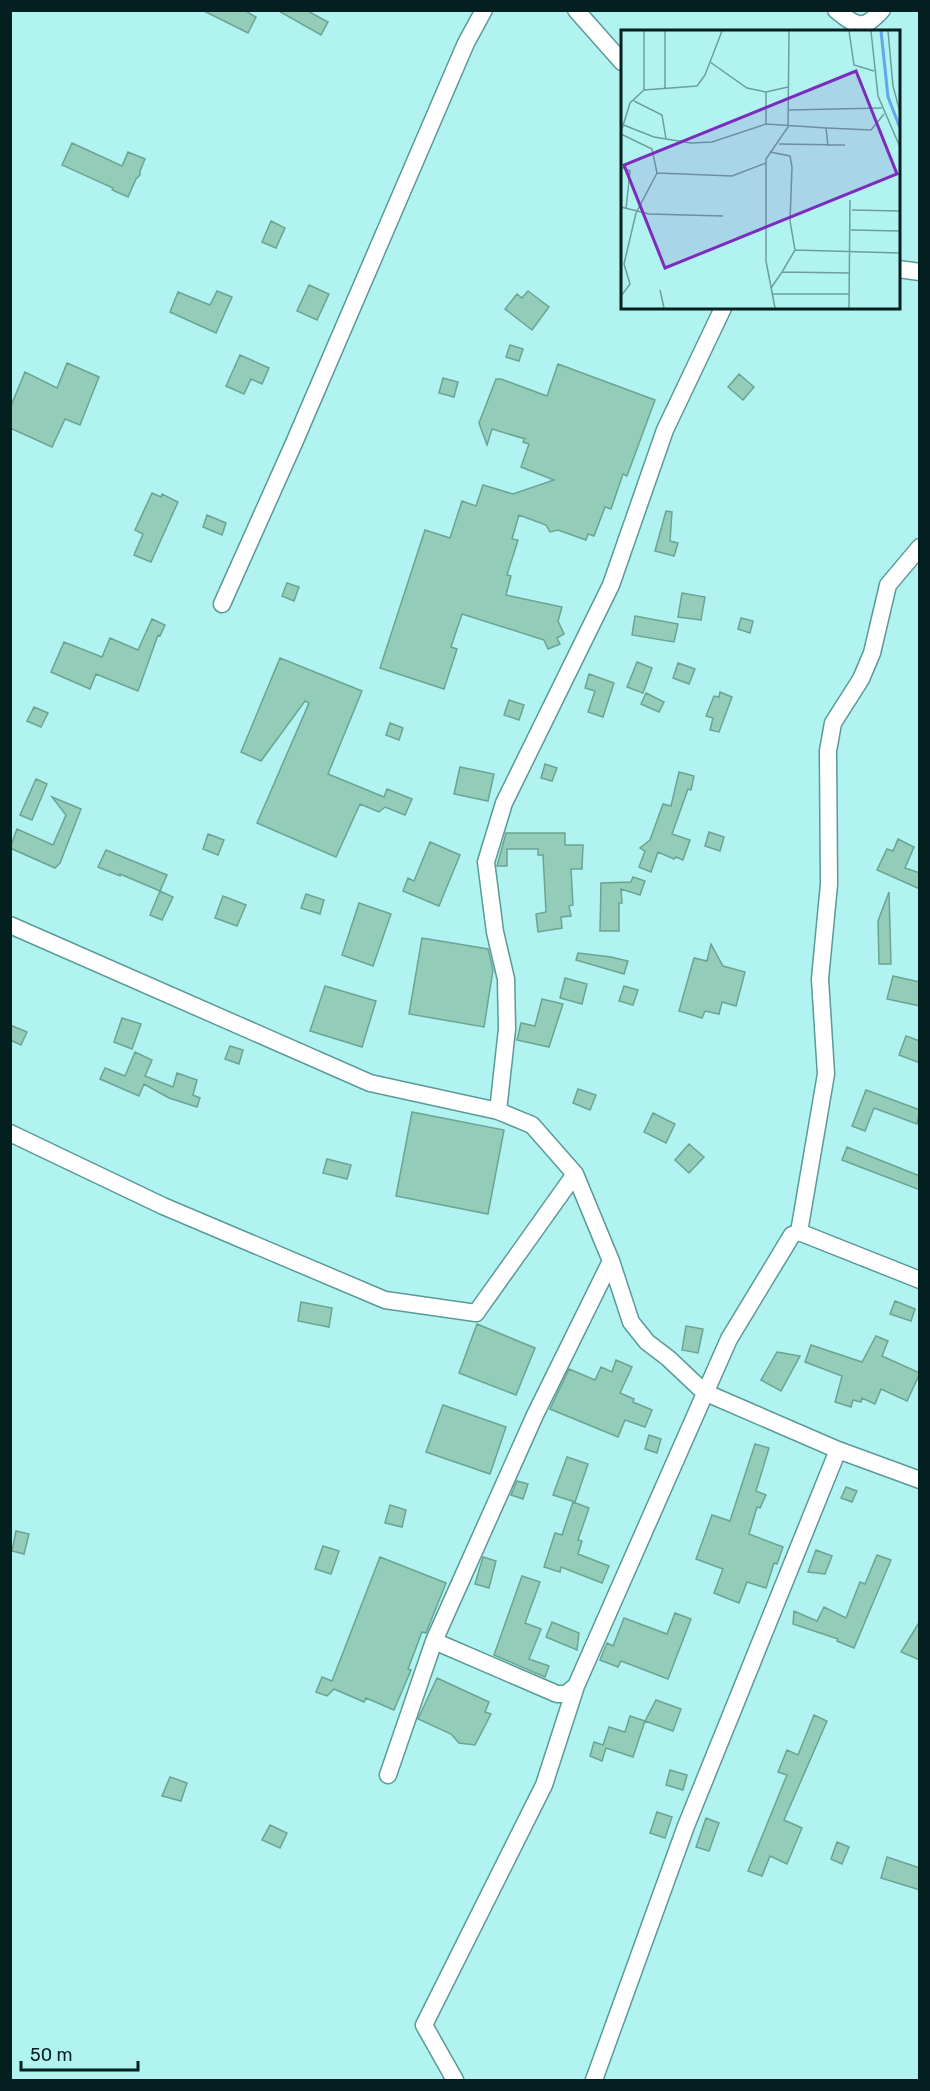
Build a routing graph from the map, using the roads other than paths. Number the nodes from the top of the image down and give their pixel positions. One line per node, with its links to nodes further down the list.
1 (484, 10): 10 (street)
2 (576, 10): 5 (street)
3 (837, 10): 4 (street)
4 (882, 10)
5 (621, 61)
6 (900, 269): 7 (street)
7 (920, 272)
8 (723, 309): 12 (street)
9 (920, 547): 15 (street)
10 (222, 604)
11 (10, 925): 12 (street)
12 (498, 1111): 14 (street)
13 (10, 1133): 14 (street)
14 (575, 1174): 16 (street)
15 (800, 1232): 17 (street); 18 (street)
16 (611, 1261): 18 (street); 21 (street)
17 (920, 1280)
18 (704, 1392): 19 (street); 22 (street)
19 (838, 1450): 20 (street); 25 (street)
20 (920, 1480)
21 (434, 1641): 22 (street); 23 (street)
22 (576, 1686): 24 (street)
23 (388, 1775)
24 (455, 2080)
25 (594, 2080)

